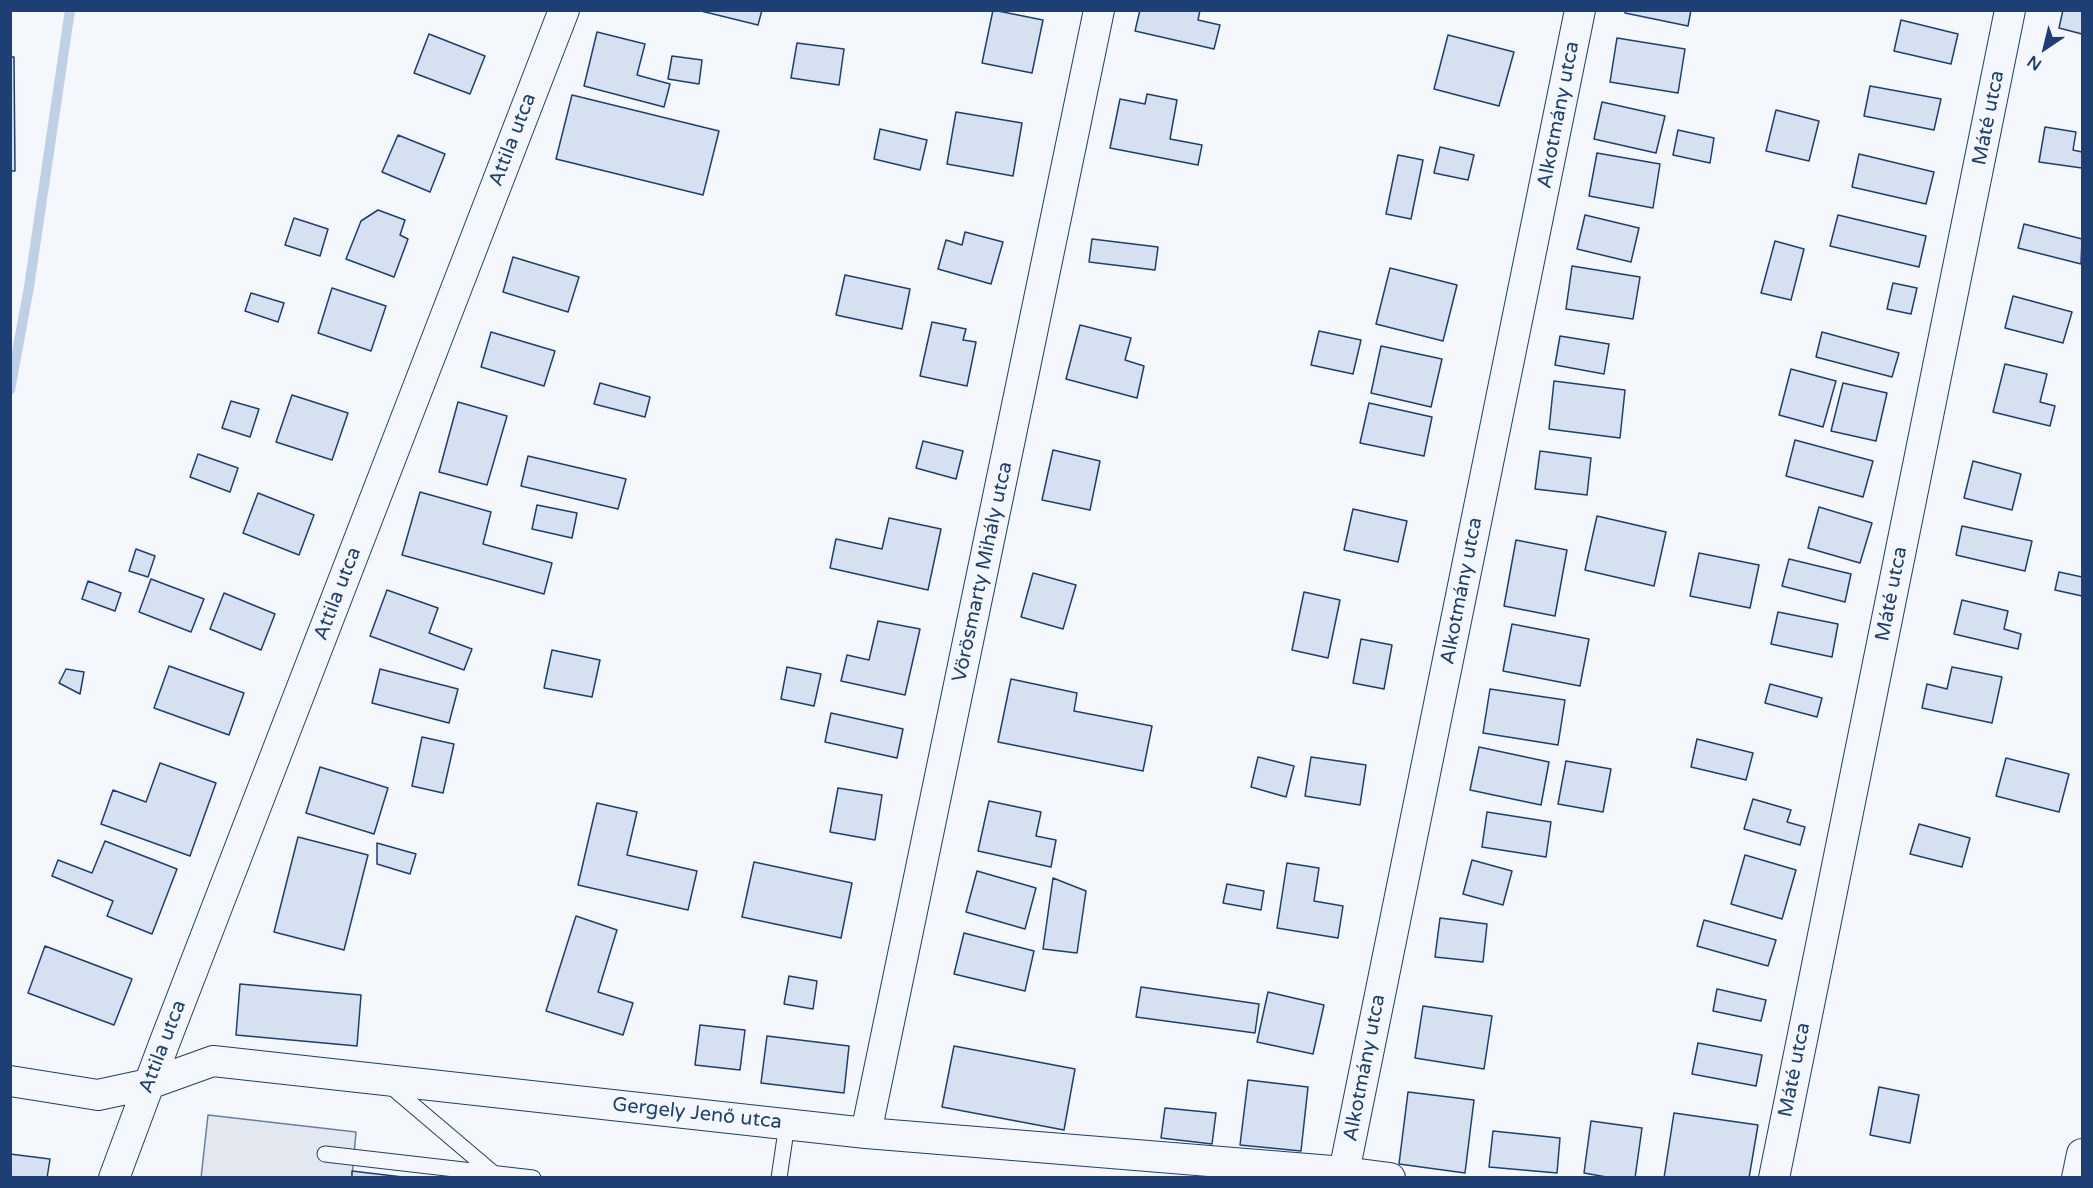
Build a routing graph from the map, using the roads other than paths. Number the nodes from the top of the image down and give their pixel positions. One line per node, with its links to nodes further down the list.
1 (564, 10): 7 (street, Attila utca)
2 (1099, 10): 9 (street, Vörösmarty Mihály utca)
3 (1580, 10): 13 (street, Alkotmány utca)
4 (2010, 10): 19 (street, Máté utca)
5 (382, 1080): 7 (street, Gergely Jenő utca); 8 (street, Gergely Jenő utca); 14 (lane)
6 (10, 1081): 7 (street, Gergely Jenő utca)
7 (149, 1084): 15 (street, Attila utca)
8 (787, 1124): 9 (street, Gergely Jenő utca); 17 (lane)
9 (866, 1132): 12 (street, Gergely Jenő utca)
10 (325, 1154): 14 (lane)
11 (2082, 1154): 20 (street)
12 (1148, 1167): 13 (street, Gergely Jenő utca)
13 (1344, 1172): 18 (street, Gergely Jenő utca)
14 (493, 1173): 16 (lane)
15 (114, 1178)
16 (533, 1178)
17 (779, 1178)
18 (1390, 1178)
19 (1774, 1178)
20 (2077, 1178)

